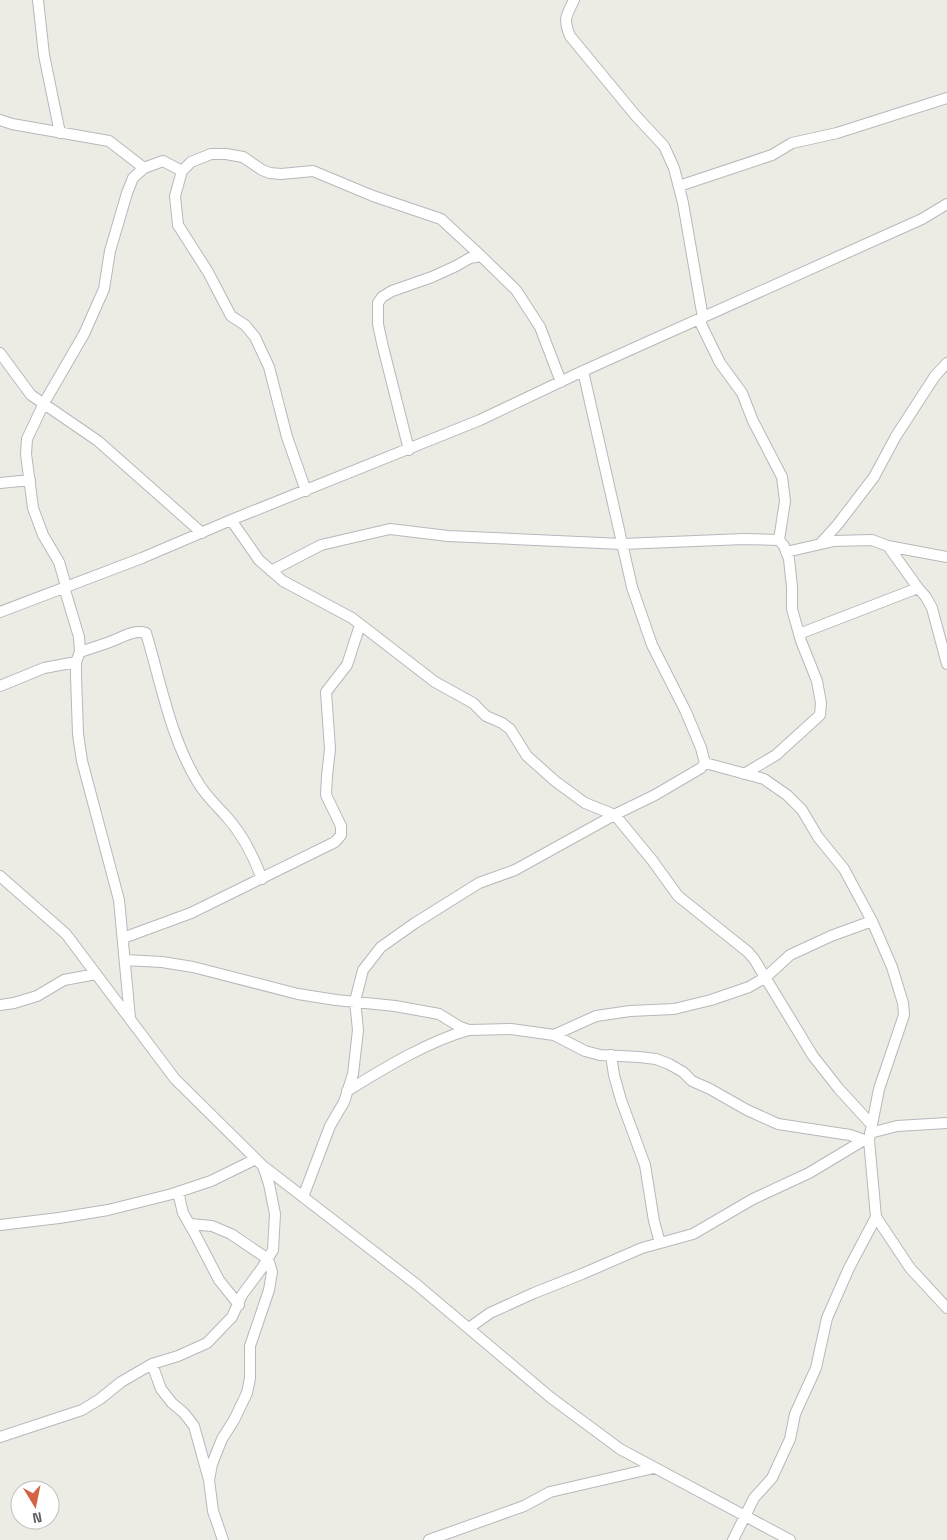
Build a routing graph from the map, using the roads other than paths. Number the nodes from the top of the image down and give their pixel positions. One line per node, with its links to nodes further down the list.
1 (38, 0): 5 (street)
2 (574, 0): 8 (street)
3 (947, 98): 8 (street)
4 (0, 120): 5 (street)
5 (60, 133): 6 (street)
6 (144, 168): 7 (street); 16 (street)
7 (182, 171): 10 (street); 20 (street)
8 (679, 186): 11 (street)
9 (947, 204): 11 (street)
10 (481, 256): 15 (street); 17 (street)
11 (701, 319): 14 (street); 23 (street)
12 (0, 353): 16 (street)
13 (947, 364): 25 (street)
14 (583, 372): 15 (street); 24 (street)
15 (562, 382): 17 (street)
16 (44, 403): 18 (street); 22 (street)
17 (409, 450): 20 (street)
18 (30, 480): 19 (street); 30 (street)
19 (0, 483)
20 (306, 491): 21 (street)
21 (231, 520): 22 (street); 29 (street)
22 (202, 533): 30 (street)
23 (779, 540): 24 (street); 27 (street)
24 (622, 544): 29 (street); 39 (street)
25 (820, 544): 26 (street); 27 (street)
26 (888, 546): 28 (street); 31 (street)
27 (786, 552): 34 (street)
28 (947, 557)
29 (271, 571): 33 (street)
30 (65, 587): 32 (street); 35 (street)
31 (918, 588): 34 (street); 37 (street)
32 (0, 612)
33 (360, 625): 41 (street); 43 (street)
34 (799, 634): 40 (street)
35 (80, 652): 36 (street); 43 (street)
36 (76, 662): 38 (street); 45 (street)
37 (947, 664)
38 (0, 686)
39 (705, 762): 40 (street); 41 (street)
40 (744, 774): 44 (street)
41 (615, 815): 48 (street); 49 (street)
42 (0, 876): 47 (street)
43 (262, 879): 45 (street)
44 (872, 921): 48 (street); 57 (street)
45 (123, 938): 46 (street)
46 (125, 960): 49 (street); 51 (street)
47 (96, 974): 50 (street); 51 (street)
48 (766, 977): 53 (street); 57 (street)
49 (354, 1001): 52 (street); 55 (street)
50 (0, 1005)
51 (130, 1019): 58 (street)
52 (469, 1030): 53 (street); 55 (street)
53 (554, 1035): 54 (street)
54 (611, 1055): 57 (street); 64 (street)
55 (347, 1091): 60 (street)
56 (947, 1123): 57 (street)
57 (869, 1135): 61 (street); 64 (street)
58 (259, 1162): 59 (street); 60 (street); 65 (street)
59 (178, 1192): 62 (street); 63 (street)
60 (303, 1198): 68 (street)
61 (876, 1217): 67 (street); 73 (street)
62 (190, 1224): 65 (street); 66 (street)
63 (0, 1225)
64 (660, 1243): 68 (street)
65 (268, 1259): 66 (street); 72 (street)
66 (239, 1305): 69 (street)
67 (947, 1308)
68 (469, 1328): 71 (street)
69 (152, 1364): 70 (street); 72 (street)
70 (0, 1437)
71 (654, 1468): 73 (street); 75 (street)
72 (209, 1480): 74 (street)
73 (746, 1516): 76 (street); 77 (street)
74 (222, 1540)
75 (429, 1540)
76 (733, 1540)
77 (790, 1540)

